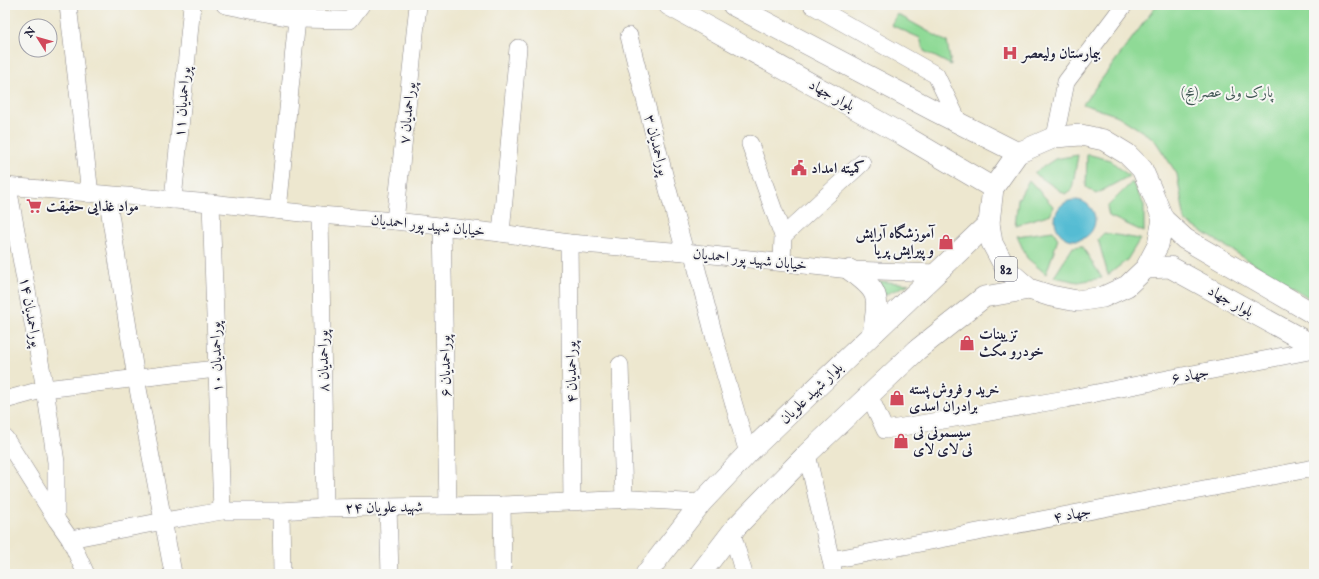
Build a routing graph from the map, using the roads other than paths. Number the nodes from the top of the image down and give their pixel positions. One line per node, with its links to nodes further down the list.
1 (68, 5): 20 (street)
2 (192, 5): 22 (street, پوراحمدیان ۱۱)
3 (225, 5): 10 (street)
4 (361, 5): 10 (street)
5 (418, 5): 27 (street, پوراحمدیان ۷)
6 (669, 5): 19 (main road, بلوار جهاد)
7 (734, 5): 13 (main road)
8 (812, 5): 13 (street)
9 (1124, 5): 14 (street)
10 (297, 19): 24 (street)
11 (630, 36): 33 (street, پوراحمدیان ۳)
12 (518, 48): 30 (street)
13 (959, 122): 16 (main road)
14 (1055, 137): 16 (main road); 26 (main road)
15 (750, 144): 31 (street)
16 (1018, 153): 19 (main road, 82)
17 (862, 163): 31 (street)
18 (7, 186): 20 (street, خیابان شهید پور احمدیان); 46 (street, پوراحمدیان ۱۴)
19 (993, 188): 28 (main road, 82)
20 (90, 194): 21 (street, خیابان شهید پور احمدیان)
21 (107, 195): 22 (street, خیابان شهید پور احمدیان); 45 (street)
22 (173, 200): 23 (street, خیابان شهید پور احمدیان)
23 (211, 203): 24 (street, خیابان شهید پور احمدیان); 44 (street, پوراحمدیان ۱۰)
24 (278, 210): 25 (street, خیابان شهید پور احمدیان)
25 (320, 215): 27 (street, خیابان شهید پور احمدیان); 59 (street, پوراحمدیان ۸)
26 (1163, 219): 35 (main road, 82); 39 (main road, بلوار جهاد)
27 (395, 221): 29 (street, خیابان شهید پور احمدیان)
28 (989, 224): 37 (main road, بلوار شهید علویان); 38 (main road, 82)
29 (442, 227): 30 (street, خیابان شهید پور احمدیان); 56 (street, پوراحمدیان ۶)
30 (501, 233): 32 (street, خیابان شهید پور احمدیان)
31 (783, 236): 34 (street)
32 (569, 243): 33 (street, خیابان شهید پور احمدیان); 54 (street, پوراحمدیان ۴)
33 (690, 253): 34 (street, خیابان شهید پور احمدیان); 50 (street, پوراحمدیان ۳)
34 (782, 262): 36 (street, خیابان شهید پور احمدیان)
35 (1146, 268): 38 (main road, 82); 41 (main road, بلوار جهاد)
36 (850, 270): 37 (street, خیابان شهید پور احمدیان); 40 (main road)
37 (937, 273): 40 (main road, بلوار شهید علویان)
38 (1029, 289): 47 (main road, 82)
39 (1314, 314)
40 (874, 333): 50 (main road, بلوار شهید علویان)
41 (1314, 346)
42 (1314, 350): 47 (street, جهاد ۶)
43 (620, 365): 53 (street)
44 (216, 369): 45 (street); 61 (street, پوراحمدیان ۱۰)
45 (136, 378): 46 (street); 63 (street)
46 (45, 390): 48 (street); 62 (street, پوراحمدیان ۱۴)
47 (869, 395): 51 (main road, 82)
48 (5, 400)
49 (5, 438): 62 (street)
50 (748, 453): 55 (main road, بلوار شهید علویان)
51 (807, 454): 64 (main road, 82); 66 (street)
52 (1314, 468): 66 (street, جهاد ۴)
53 (624, 500): 54 (street, شهید علویان ۲۴); 55 (street, شهید علویان ۲۴)
54 (572, 501): 57 (street, شهید علویان ۲۴)
55 (701, 503): 72 (main road, بلوار شهید علویان)
56 (448, 505): 57 (street, شهید علویان ۲۴); 58 (street, شهید علویان ۲۴)
57 (502, 505): 71 (street)
58 (388, 507): 59 (street, شهید علویان ۲۴); 70 (street)
59 (326, 508): 60 (street, شهید علویان ۲۴)
60 (281, 511): 61 (street, شهید علویان ۲۴); 69 (street)
61 (222, 512): 63 (street, شهید علویان ۲۴)
62 (56, 519): 65 (street)
63 (164, 521): 65 (street, شهید علویان ۲۴); 67 (street)
64 (732, 533): 73 (main road, 82); 74 (street)
65 (70, 539): 68 (street)
66 (832, 567)
67 (172, 573)
68 (86, 574)
69 (282, 574)
70 (390, 574)
71 (503, 574)
72 (646, 574)
73 (700, 574)
74 (744, 574)

